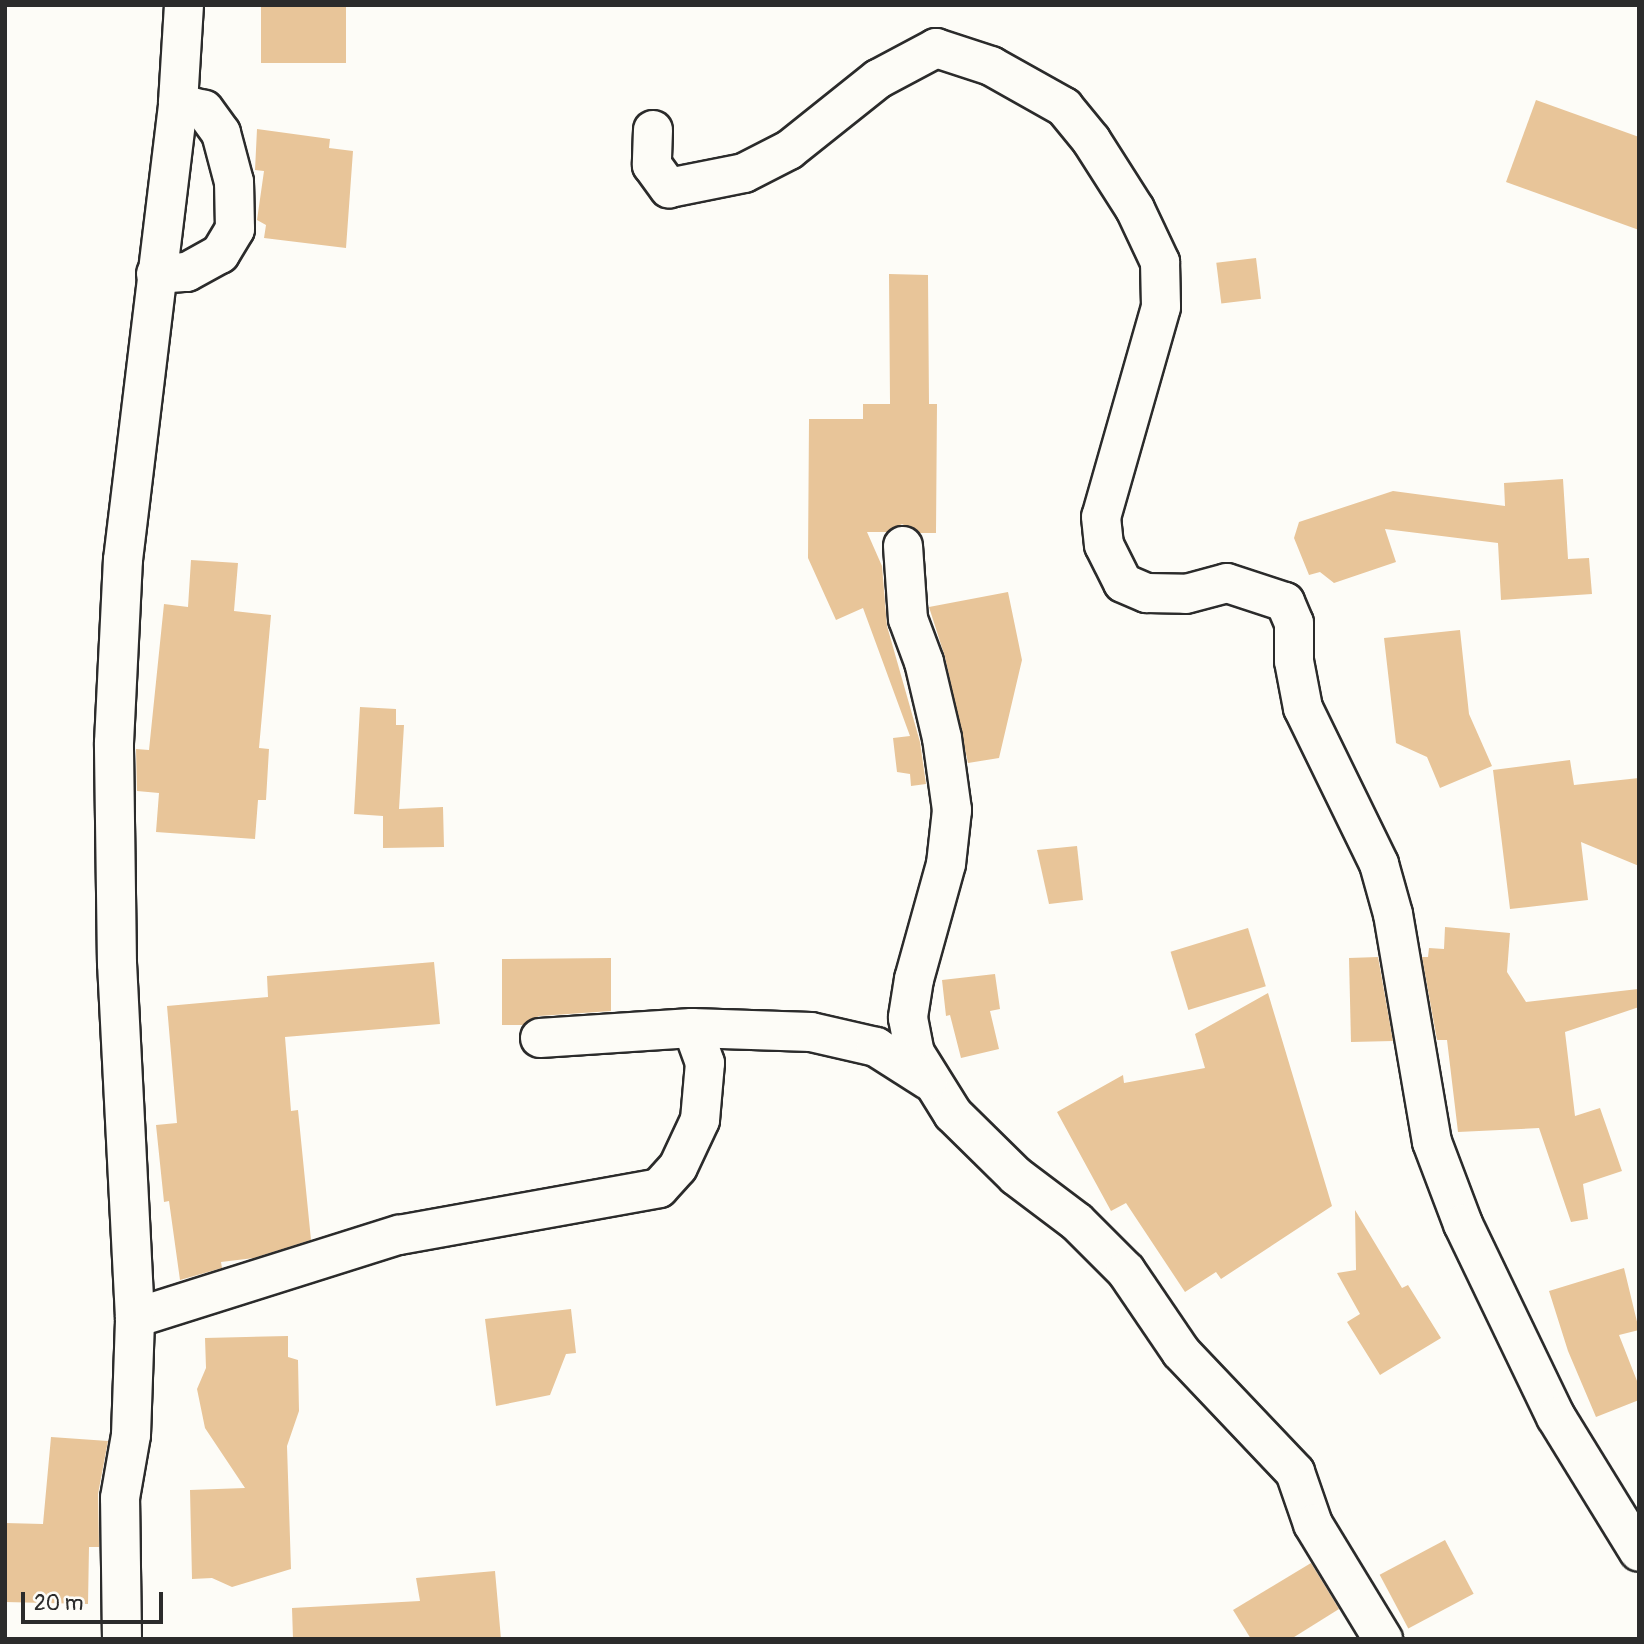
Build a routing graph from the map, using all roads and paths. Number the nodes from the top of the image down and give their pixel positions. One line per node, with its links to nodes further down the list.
1 (184, 5): 2 (street)
2 (178, 103): 4 (street); 4 (street)
3 (653, 130): 10 (street)
4 (156, 274): 9 (street)
5 (903, 546): 8 (street)
6 (692, 1028): 7 (street); 8 (street); 9 (street)
7 (540, 1038)
8 (928, 1080): 12 (street)
9 (135, 1318): 11 (street)
10 (1639, 1552)
11 (122, 1639)
12 (1383, 1639)

